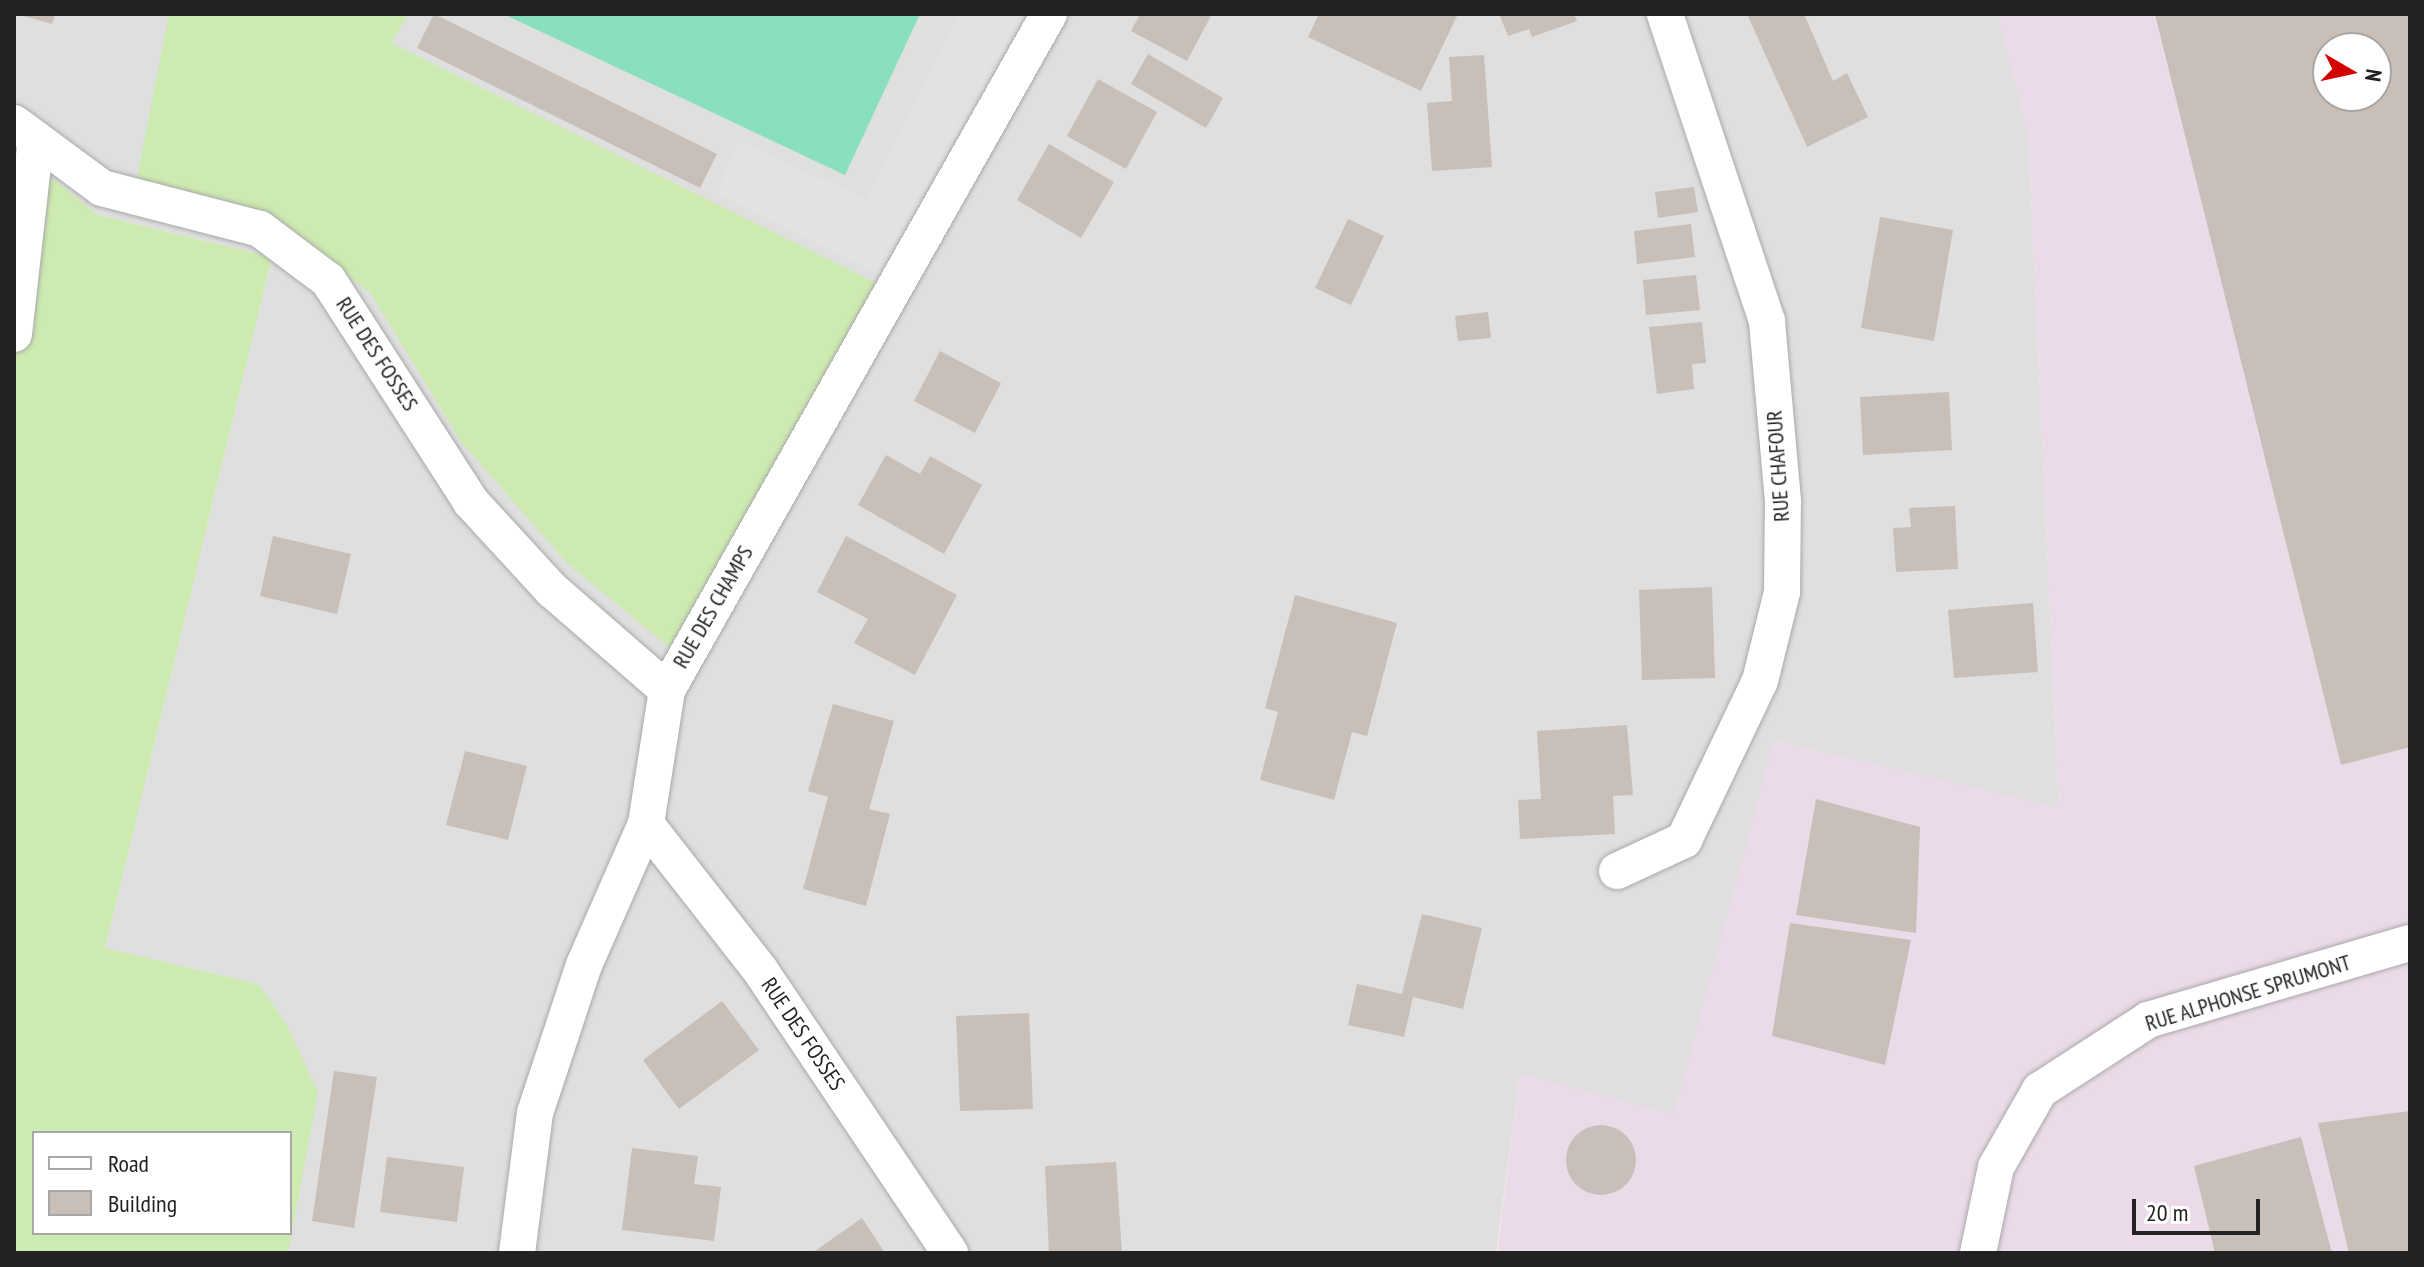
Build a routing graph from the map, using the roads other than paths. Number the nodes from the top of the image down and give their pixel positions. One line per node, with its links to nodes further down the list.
1 (1049, 14): 5 (street, RUE DES CHAMPS)
2 (1665, 14): 7 (street, RUE CHAFOUR)
3 (25, 131): 4 (street); 5 (street, RUE DES FOSSES)
4 (14, 334)
5 (667, 690): 6 (street, RUE DES CHAMPS)
6 (646, 824): 9 (street, RUE DES CHAMPS); 10 (street, RUE DES FOSSES)
7 (1617, 871)
8 (2410, 943): 11 (street, RUE ALPHONSE SPRUMONT)
9 (517, 1253)
10 (950, 1253)
11 (1978, 1253)

